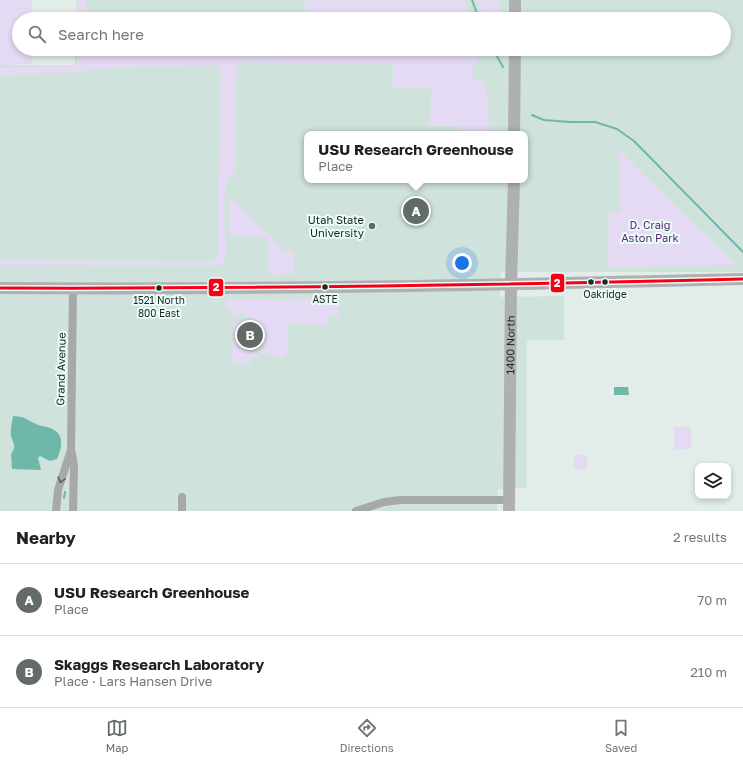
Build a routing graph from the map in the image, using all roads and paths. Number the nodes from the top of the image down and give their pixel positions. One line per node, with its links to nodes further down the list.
1 (515, 0): 2 (main road)
2 (515, 12)
3 (515, 56): 4 (main road)
4 (514, 131)
5 (514, 183): 7 (main road, 1400 North)
6 (743, 279): 7 (main road)
7 (511, 284): 9 (main road); 12 (main road, 1400 North)
8 (0, 288): 9 (main road)
9 (72, 289): 10 (street, Grand Avenue)
10 (71, 449): 13 (street, Grand Avenue, one-way to 13); 14 (street, Grand Avenue)
11 (182, 497): 15 (street)
12 (509, 505): 16 (street)
13 (56, 511)
14 (73, 511)
15 (182, 511)
16 (356, 511)

